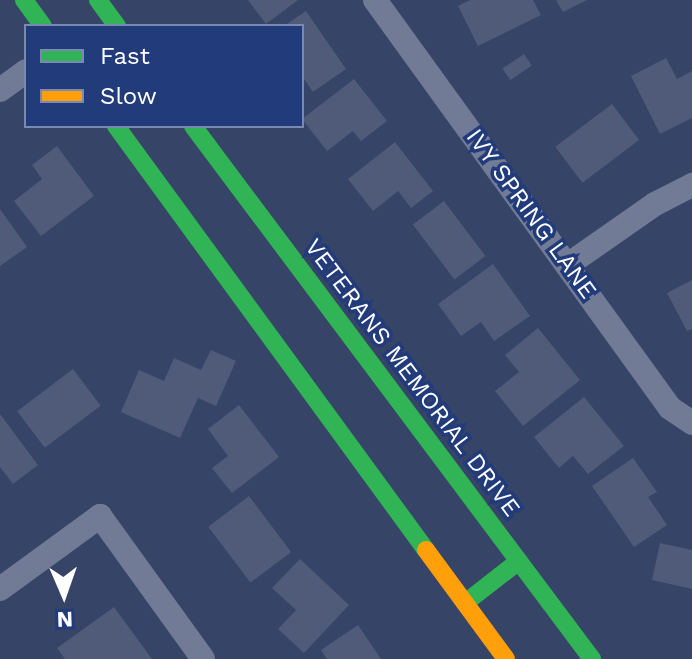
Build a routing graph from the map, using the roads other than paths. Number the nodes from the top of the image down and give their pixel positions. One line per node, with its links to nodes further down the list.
1 (24, 0): 3 (main road)
2 (375, 0): 9 (street, IVY SPRING LANE)
3 (42, 24)
4 (24, 72): 5 (street)
5 (0, 90)
6 (117, 128): 13 (main road)
7 (194, 128): 11 (main road, VETERANS MEMORIAL DRIVE)
8 (692, 185): 9 (street)
9 (569, 264): 10 (street, IVY SPRING LANE)
10 (692, 423)
11 (519, 561): 13 (main road); 16 (main road, VETERANS MEMORIAL DRIVE)
12 (0, 589): 14 (street)
13 (465, 603): 15 (main road)
14 (203, 659)
15 (506, 659)
16 (592, 659)

